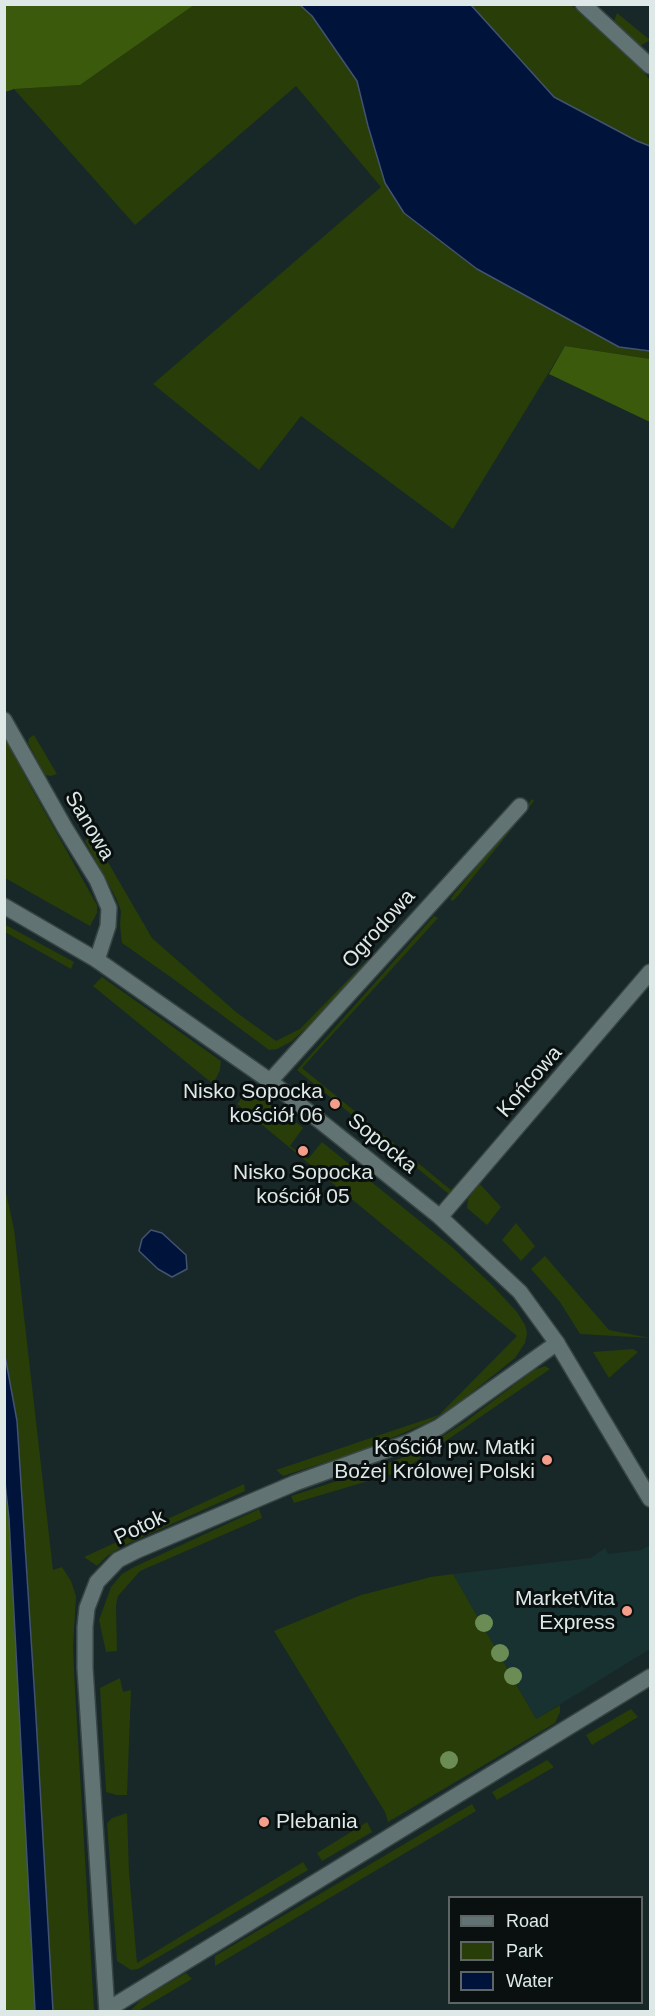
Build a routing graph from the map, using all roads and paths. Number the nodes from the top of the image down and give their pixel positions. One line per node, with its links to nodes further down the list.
1 (583, 4): 2 (street)
2 (651, 66)
3 (4, 720): 6 (street, Sanowa)
4 (520, 806): 8 (street, Ogrodowa)
5 (4, 906): 6 (street, Sopocka)
6 (97, 960): 8 (street, Sopocka)
7 (651, 972): 9 (street, Końcowa)
8 (270, 1081): 9 (street, Sopocka)
9 (440, 1217): 10 (street, Sopocka)
10 (557, 1343): 11 (street, Sopocka); 13 (street, Potok)
11 (651, 1499)
12 (651, 1677): 13 (street)
13 (107, 2011)

